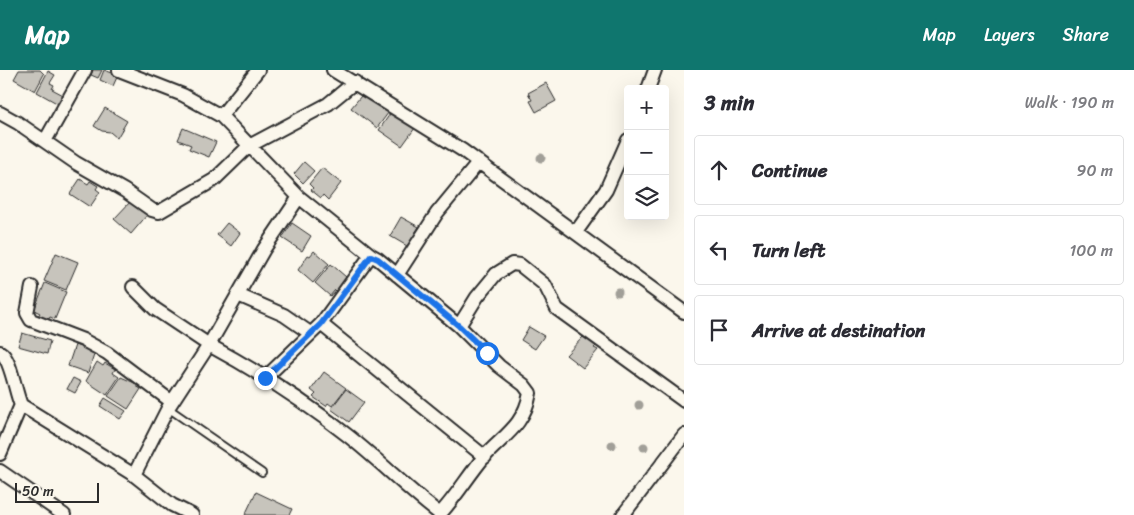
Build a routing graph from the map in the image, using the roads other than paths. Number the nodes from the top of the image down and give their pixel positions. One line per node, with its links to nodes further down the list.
1 (85, 70): 10 (street)
2 (120, 70): 9 (street)
3 (258, 70): 9 (street)
4 (333, 70): 6 (street)
5 (655, 70): 7 (street)
6 (355, 82): 11 (street); 13 (street)
7 (649, 85)
8 (0, 113): 10 (street)
9 (221, 116): 11 (street)
10 (45, 141): 11 (street)
11 (249, 146): 14 (street)
12 (624, 149): 15 (street)
13 (479, 162): 15 (street); 17 (street)
14 (299, 197): 16 (street); 20 (street)
15 (576, 232): 21 (street)
16 (371, 256): 17 (street); 22 (street)
17 (397, 275): 23 (street)
18 (32, 287): 30 (street)
19 (133, 287): 25 (street)
20 (238, 295): 24 (street); 25 (street)
21 (684, 312)
22 (321, 324): 24 (street); 33 (street)
23 (459, 326): 28 (street); 33 (street)
24 (310, 333): 27 (street)
25 (208, 346): 27 (street); 30 (street)
26 (0, 352): 29 (street)
27 (265, 378): 37 (street)
28 (684, 401)
29 (21, 405): 32 (street); 36 (street)
30 (170, 405): 35 (lane); 36 (street)
31 (684, 435): 40 (street)
32 (0, 454)
33 (485, 457): 37 (street)
34 (0, 472): 38 (street)
35 (262, 473)
36 (134, 475): 39 (street)
37 (440, 514)
38 (64, 515)
39 (192, 515)
40 (623, 515)

